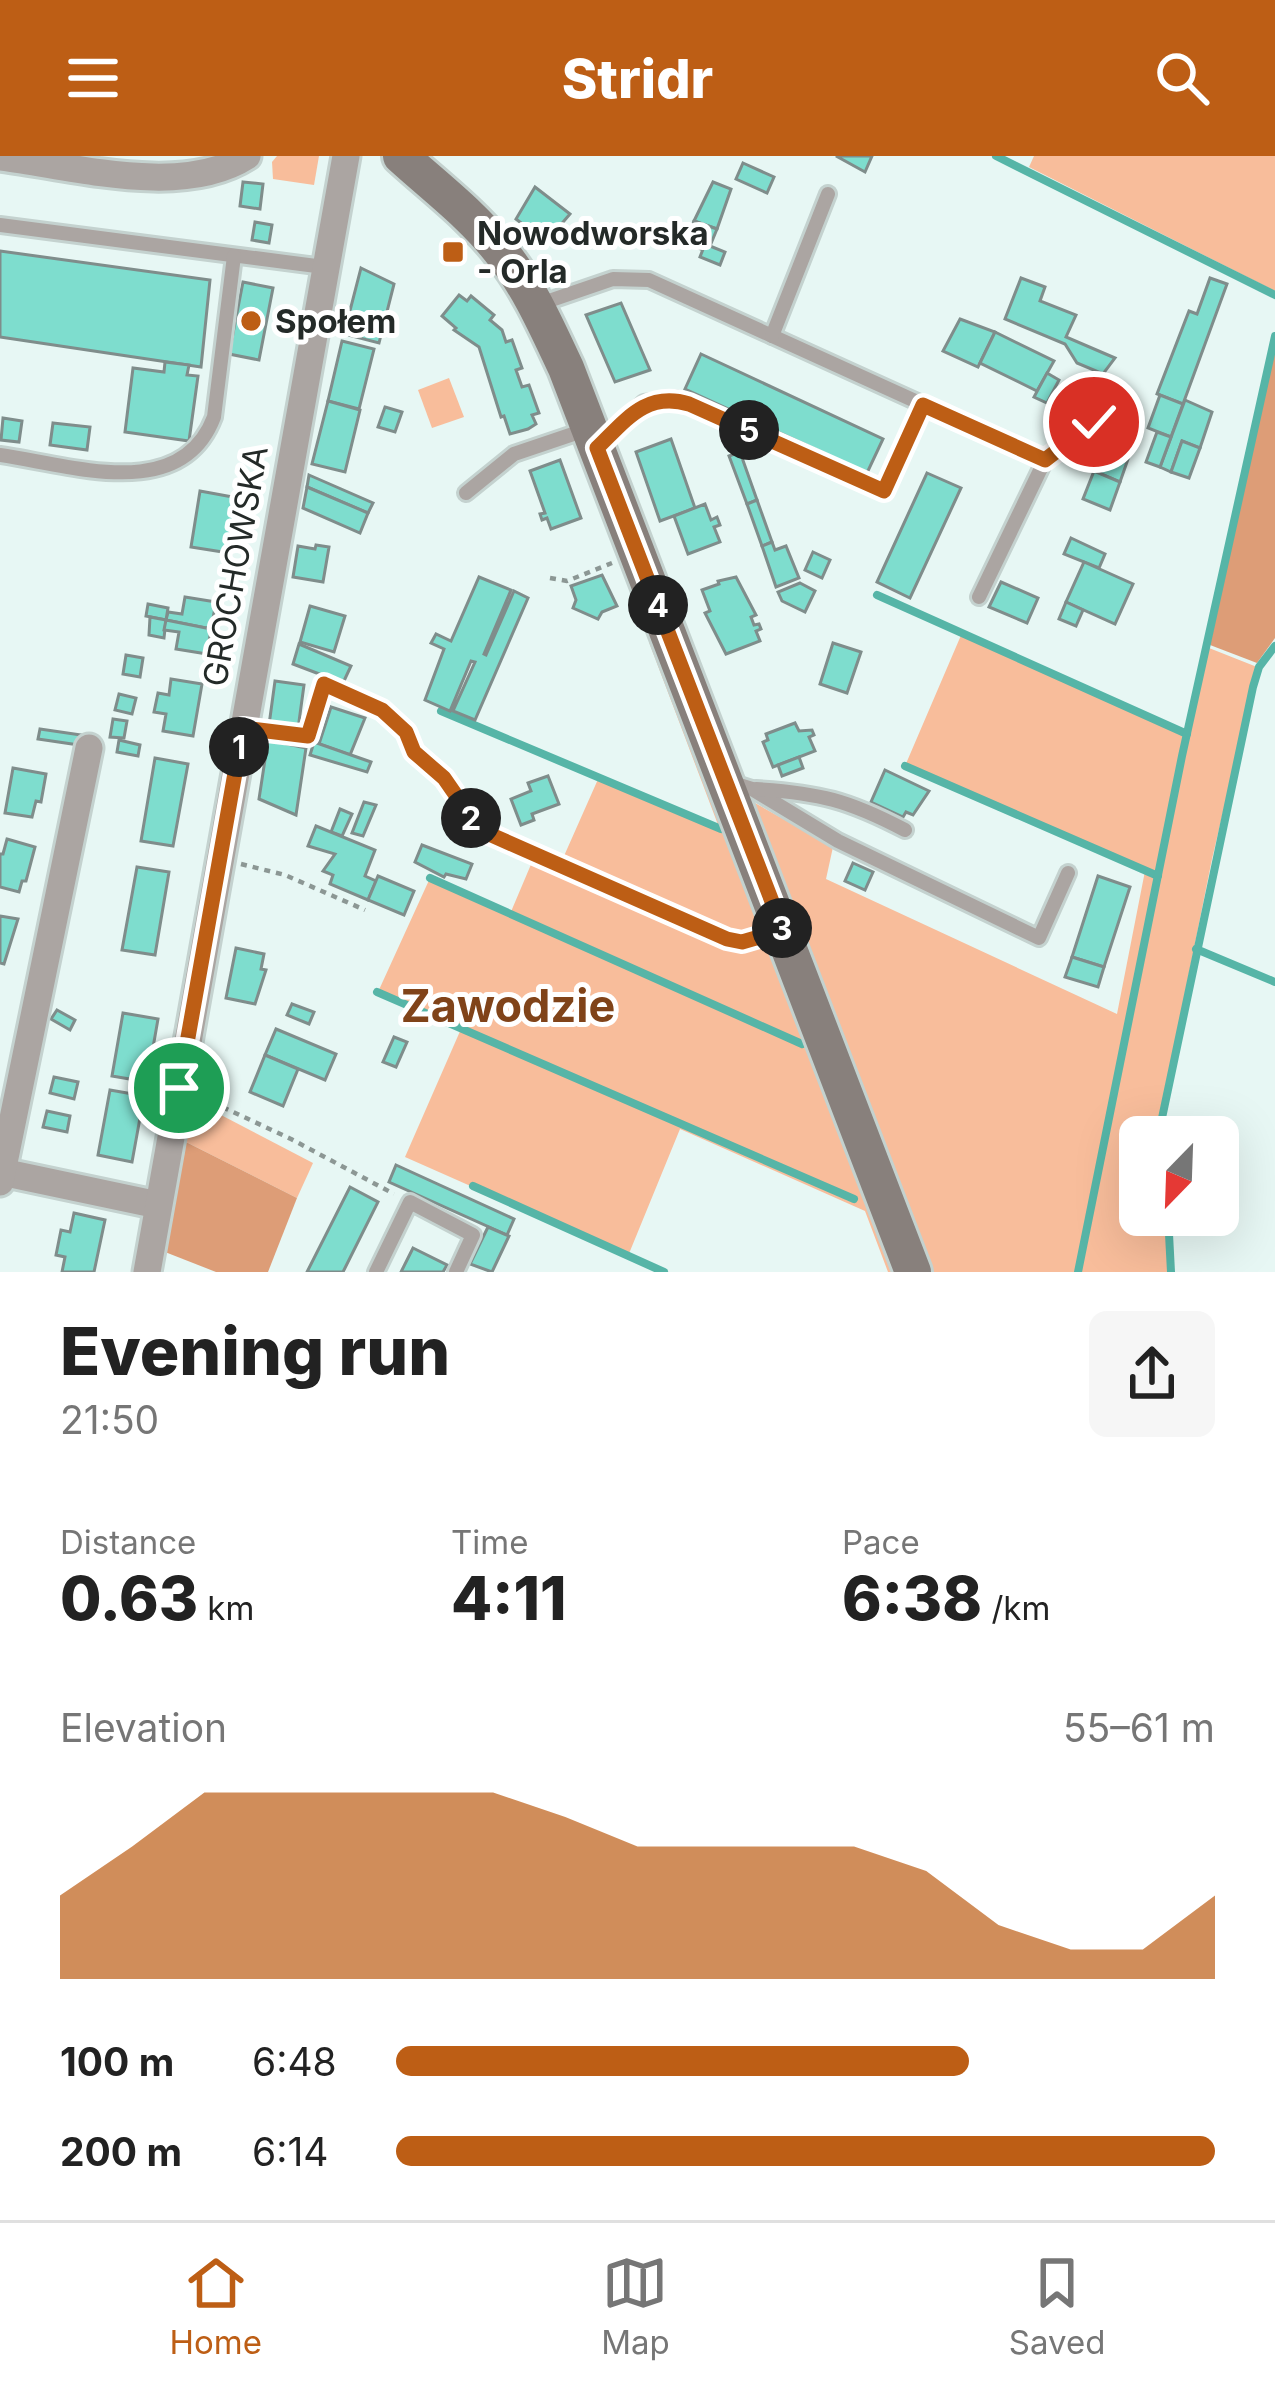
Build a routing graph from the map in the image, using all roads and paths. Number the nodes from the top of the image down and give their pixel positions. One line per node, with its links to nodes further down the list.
1 (247, 156): 4 (street)
2 (346, 156): 8 (street, GROCHOWSKA)
3 (401, 156): 9 (street)
4 (0, 157)
5 (828, 194): 10 (lane)
6 (0, 225): 7 (lane)
7 (234, 256): 8 (lane); 14 (lane)
8 (325, 267): 20 (street, GROCHOWSKA)
9 (537, 305): 10 (lane); 13 (street)
10 (772, 336): 11 (lane)
11 (923, 405): 13 (lane); 15 (lane)
12 (1094, 422): 15 (lane)
13 (593, 438): 16 (lane); 17 (street)
14 (0, 454)
15 (1045, 460): 19 (lane)
16 (466, 493)
17 (638, 552): 18 (path); 22 (street)
18 (550, 578)
19 (979, 598)
20 (243, 728): 23 (lane); 25 (street, GROCHOWSKA)
21 (88, 748): 30 (street)
22 (739, 786): 24 (lane); 26 (lane); 28 (street)
23 (480, 830): 28 (path)
24 (905, 830)
25 (220, 859): 27 (path); 29 (street, GROCHOWSKA)
26 (1068, 873)
27 (365, 910)
28 (783, 930): 36 (street)
29 (179, 1088): 31 (path); 32 (street, GROCHOWSKA)
30 (1, 1177): 32 (street)
31 (410, 1202): 34 (lane); 35 (lane)
32 (158, 1205): 33 (street, GROCHOWSKA)
33 (147, 1272)
34 (376, 1272)
35 (456, 1272)
36 (913, 1272)

